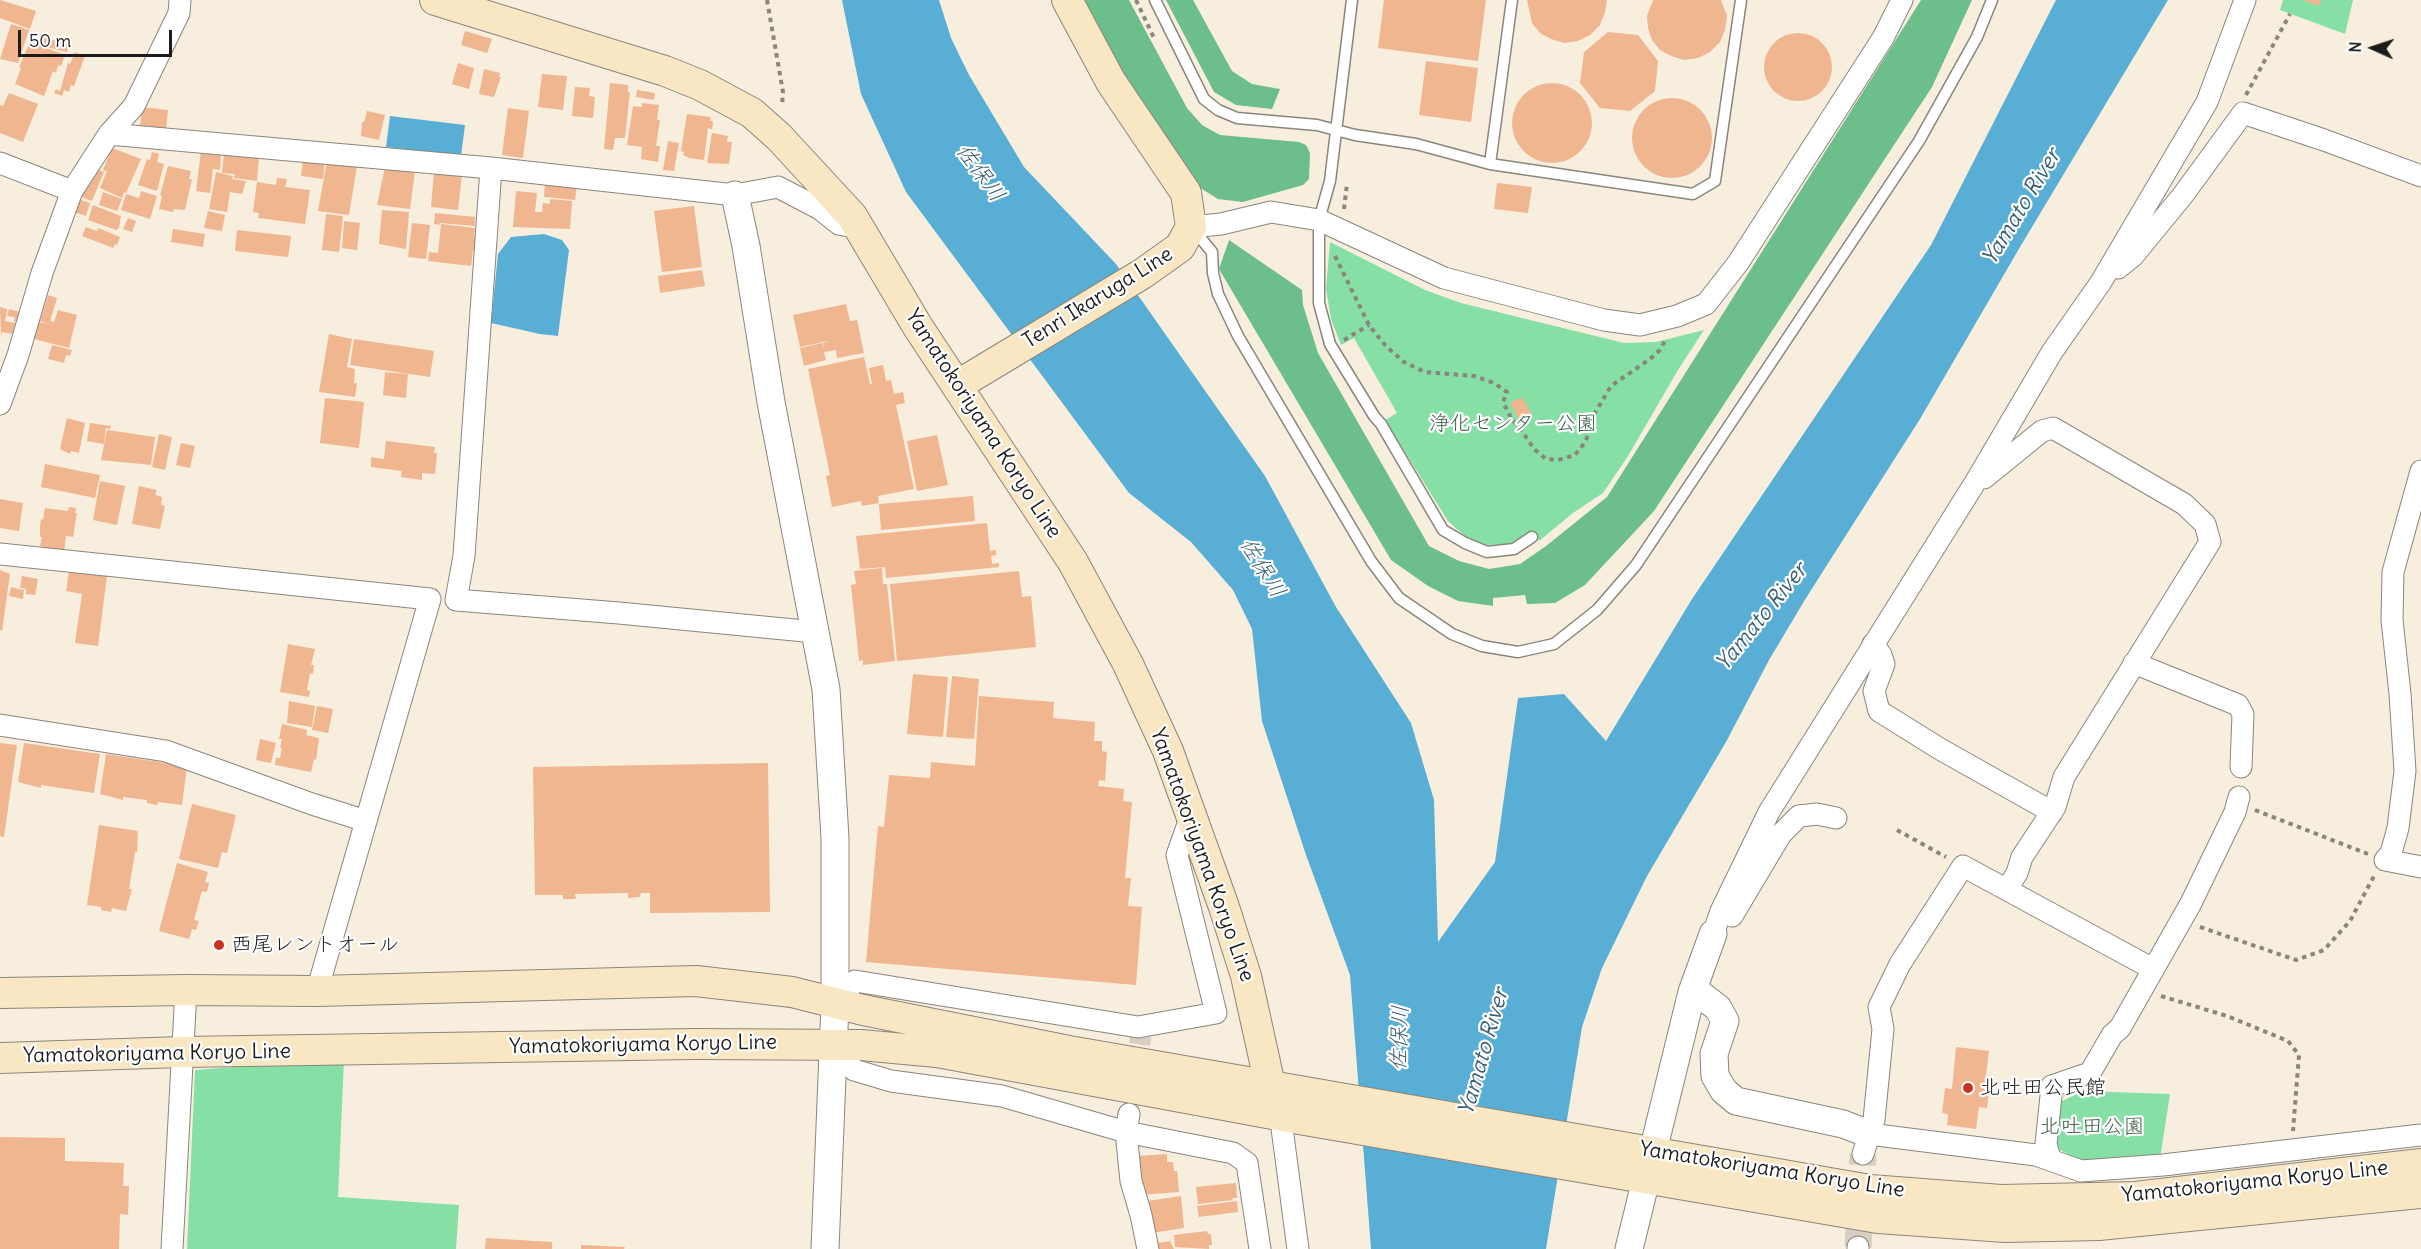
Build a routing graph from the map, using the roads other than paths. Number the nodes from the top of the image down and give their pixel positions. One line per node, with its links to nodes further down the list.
1 (180, 0): 12 (street)
2 (436, 0): 21 (main road, Yamatokoriyama Koryo Line)
3 (1066, 0): 20 (main road, Tenri Ikaruga Line)
4 (1155, 0): 11 (lane)
5 (1352, 0): 11 (lane)
6 (1512, 0): 14 (lane)
7 (1741, 0): 14 (lane)
8 (1902, 0): 19 (street)
9 (1992, 0): 20 (lane)
10 (2245, 0): 22 (street)
11 (1335, 130): 14 (lane); 19 (lane)
12 (109, 134): 15 (street); 17 (street)
13 (0, 163): 17 (street)
14 (1490, 164)
15 (491, 168): 18 (street); 29 (street)
16 (2421, 176): 22 (street)
17 (72, 191): 24 (street)
18 (735, 195): 21 (street); 29 (street)
19 (1319, 220): 20 (street); 27 (lane)
20 (1191, 227): 23 (main road, Tenri Ikaruga Line)
21 (859, 228): 23 (main road, Yamatokoriyama Koryo Line)
22 (2102, 282): 26 (street)
23 (958, 385): 36 (main road, Yamatokoriyama Koryo Line)
24 (0, 404)
25 (2421, 471): 39 (street)
26 (1976, 482): 30 (street); 31 (street)
27 (1532, 537)
28 (0, 554): 38 (street)
29 (815, 632): 47 (street)
30 (1873, 644): 35 (street); 41 (street)
31 (2134, 663): 33 (street); 35 (street)
32 (0, 725): 38 (street)
33 (2241, 767)
34 (2238, 801): 42 (street)
35 (2052, 812): 40 (street)
36 (1191, 816): 47 (street); 51 (main road, Yamatokoriyama Koryo Line)
37 (1836, 818): 41 (street)
38 (366, 821): 44 (street)
39 (2421, 867)
40 (2007, 889): 42 (street); 55 (street)
41 (1713, 934): 45 (street)
42 (2153, 969): 56 (street)
43 (186, 990): 44 (main road); 46 (main road); 49 (street)
44 (317, 991): 47 (main road)
45 (1692, 992): 55 (street); 57 (street)
46 (0, 993)
47 (835, 1004): 48 (street); 51 (main road)
48 (834, 1045): 49 (main road, Yamatokoriyama Koryo Line); 52 (main road, Yamatokoriyama Koryo Line); 53 (street); 61 (street)
49 (182, 1053): 50 (main road, Yamatokoriyama Koryo Line); 60 (street)
50 (0, 1058)
51 (1270, 1085): 52 (main road, Yamatokoriyama Koryo Line)
52 (1300, 1108): 57 (main road, Yamatokoriyama Koryo Line); 64 (street)
53 (1128, 1123): 62 (street); 63 (street)
54 (2421, 1135): 56 (street)
55 (1866, 1144): 56 (street)
56 (2050, 1160)
57 (1637, 1162): 58 (main road, Yamatokoriyama Koryo Line); 59 (main road, Yamatokoriyama Koryo Line); 65 (street)
58 (2421, 1164)
59 (2421, 1193)
60 (172, 1249)
61 (825, 1249)
62 (1148, 1249)
63 (1260, 1249)
64 (1298, 1249)
65 (1629, 1249)

